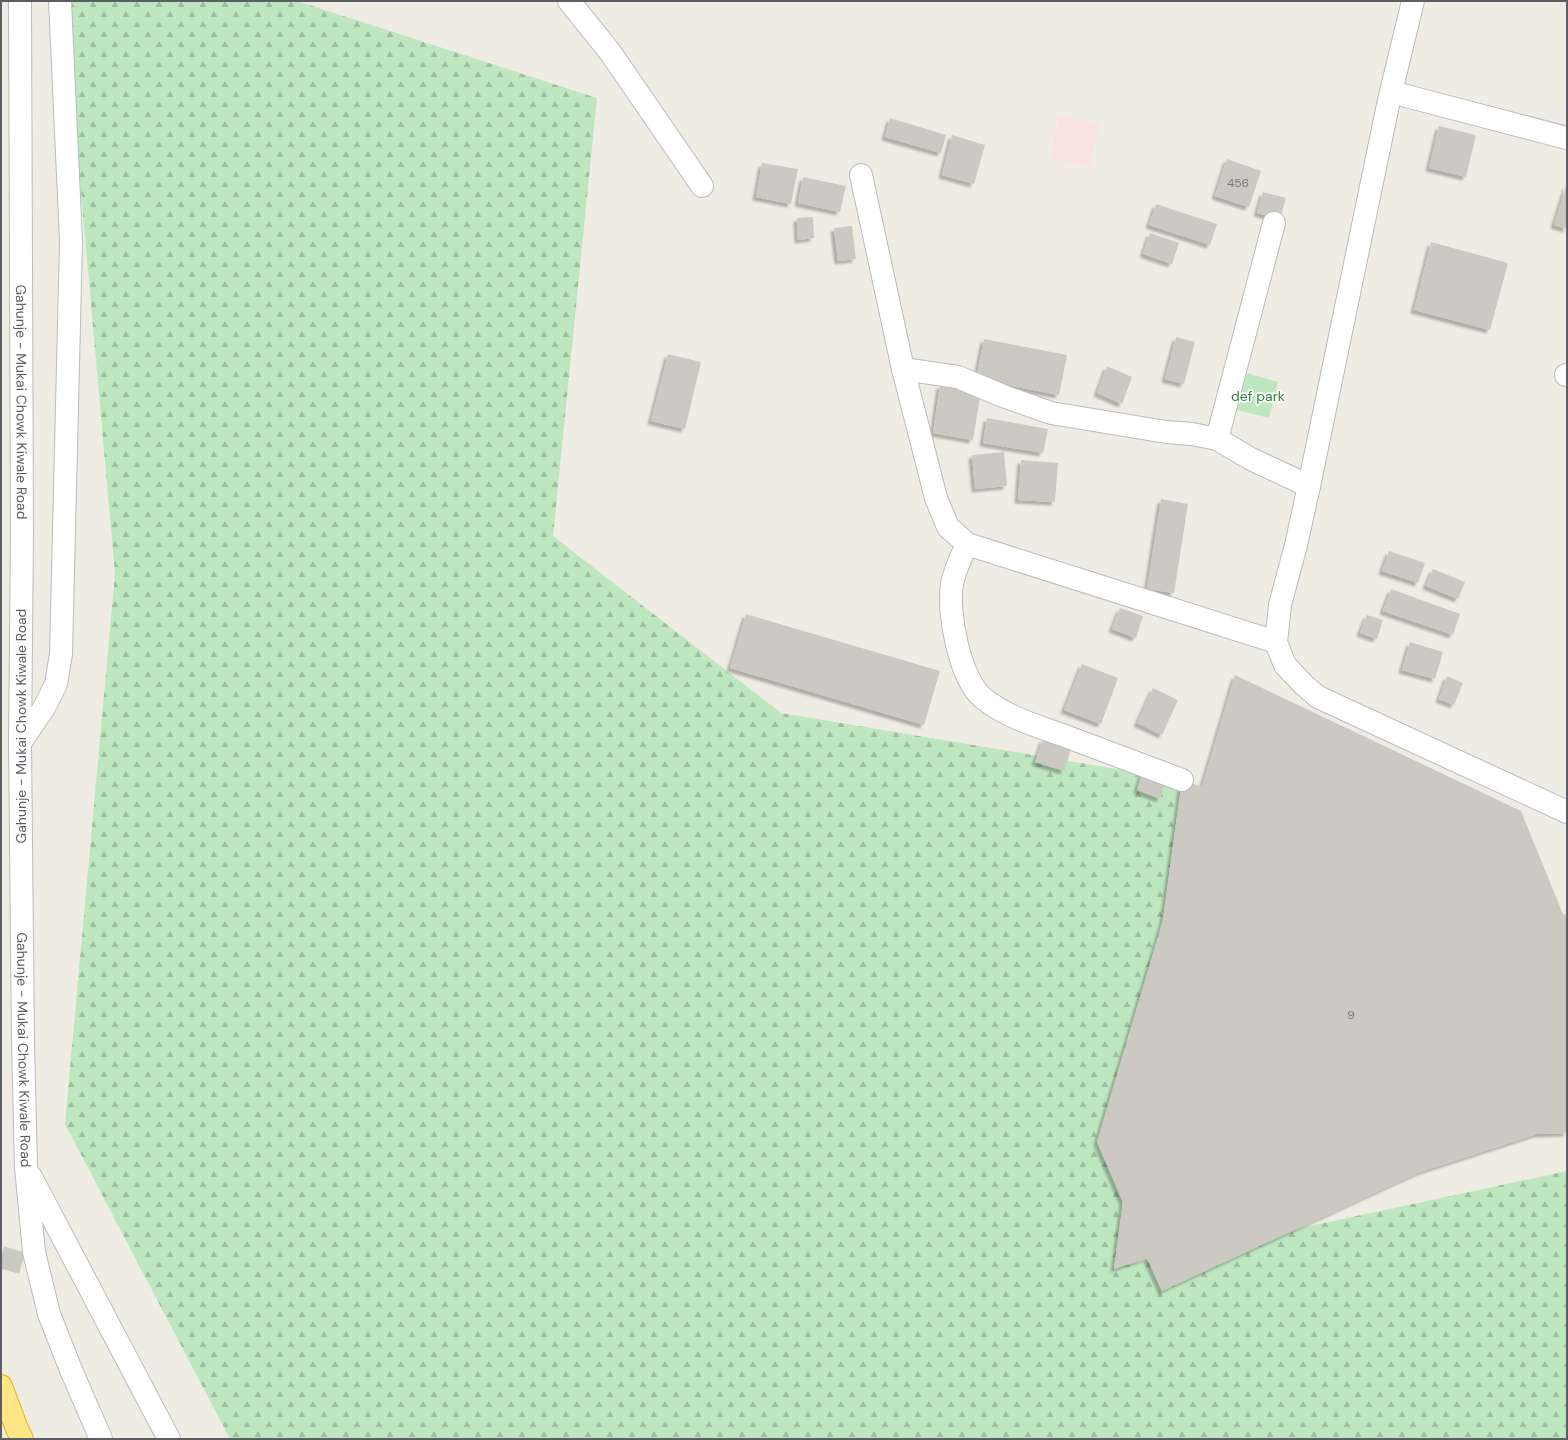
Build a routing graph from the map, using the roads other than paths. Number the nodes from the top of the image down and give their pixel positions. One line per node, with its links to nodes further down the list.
1 (20, 1): 15 (street, Gahunje - Mukai Chowk Kiwale Road)
2 (60, 1): 15 (street)
3 (569, 1): 8 (street)
4 (1413, 1): 5 (street)
5 (1391, 92): 6 (street); 12 (street)
6 (1567, 138)
7 (861, 175): 10 (street)
8 (702, 186)
9 (1274, 223): 11 (street)
10 (903, 369): 11 (street); 13 (street)
11 (1217, 439): 12 (street)
12 (1309, 486): 14 (street)
13 (967, 544): 14 (street); 16 (street)
14 (1276, 642): 17 (street)
15 (20, 743): 18 (street, Gahunje - Mukai Chowk Kiwale Road)
16 (1182, 780)
17 (1567, 812)
18 (26, 1167): 21 (street, Gahunje - Mukai Chowk Kiwale Road); 22 (street)
19 (1, 1386): 20 (highway)
20 (22, 1439)
21 (101, 1439)
22 (169, 1439)

